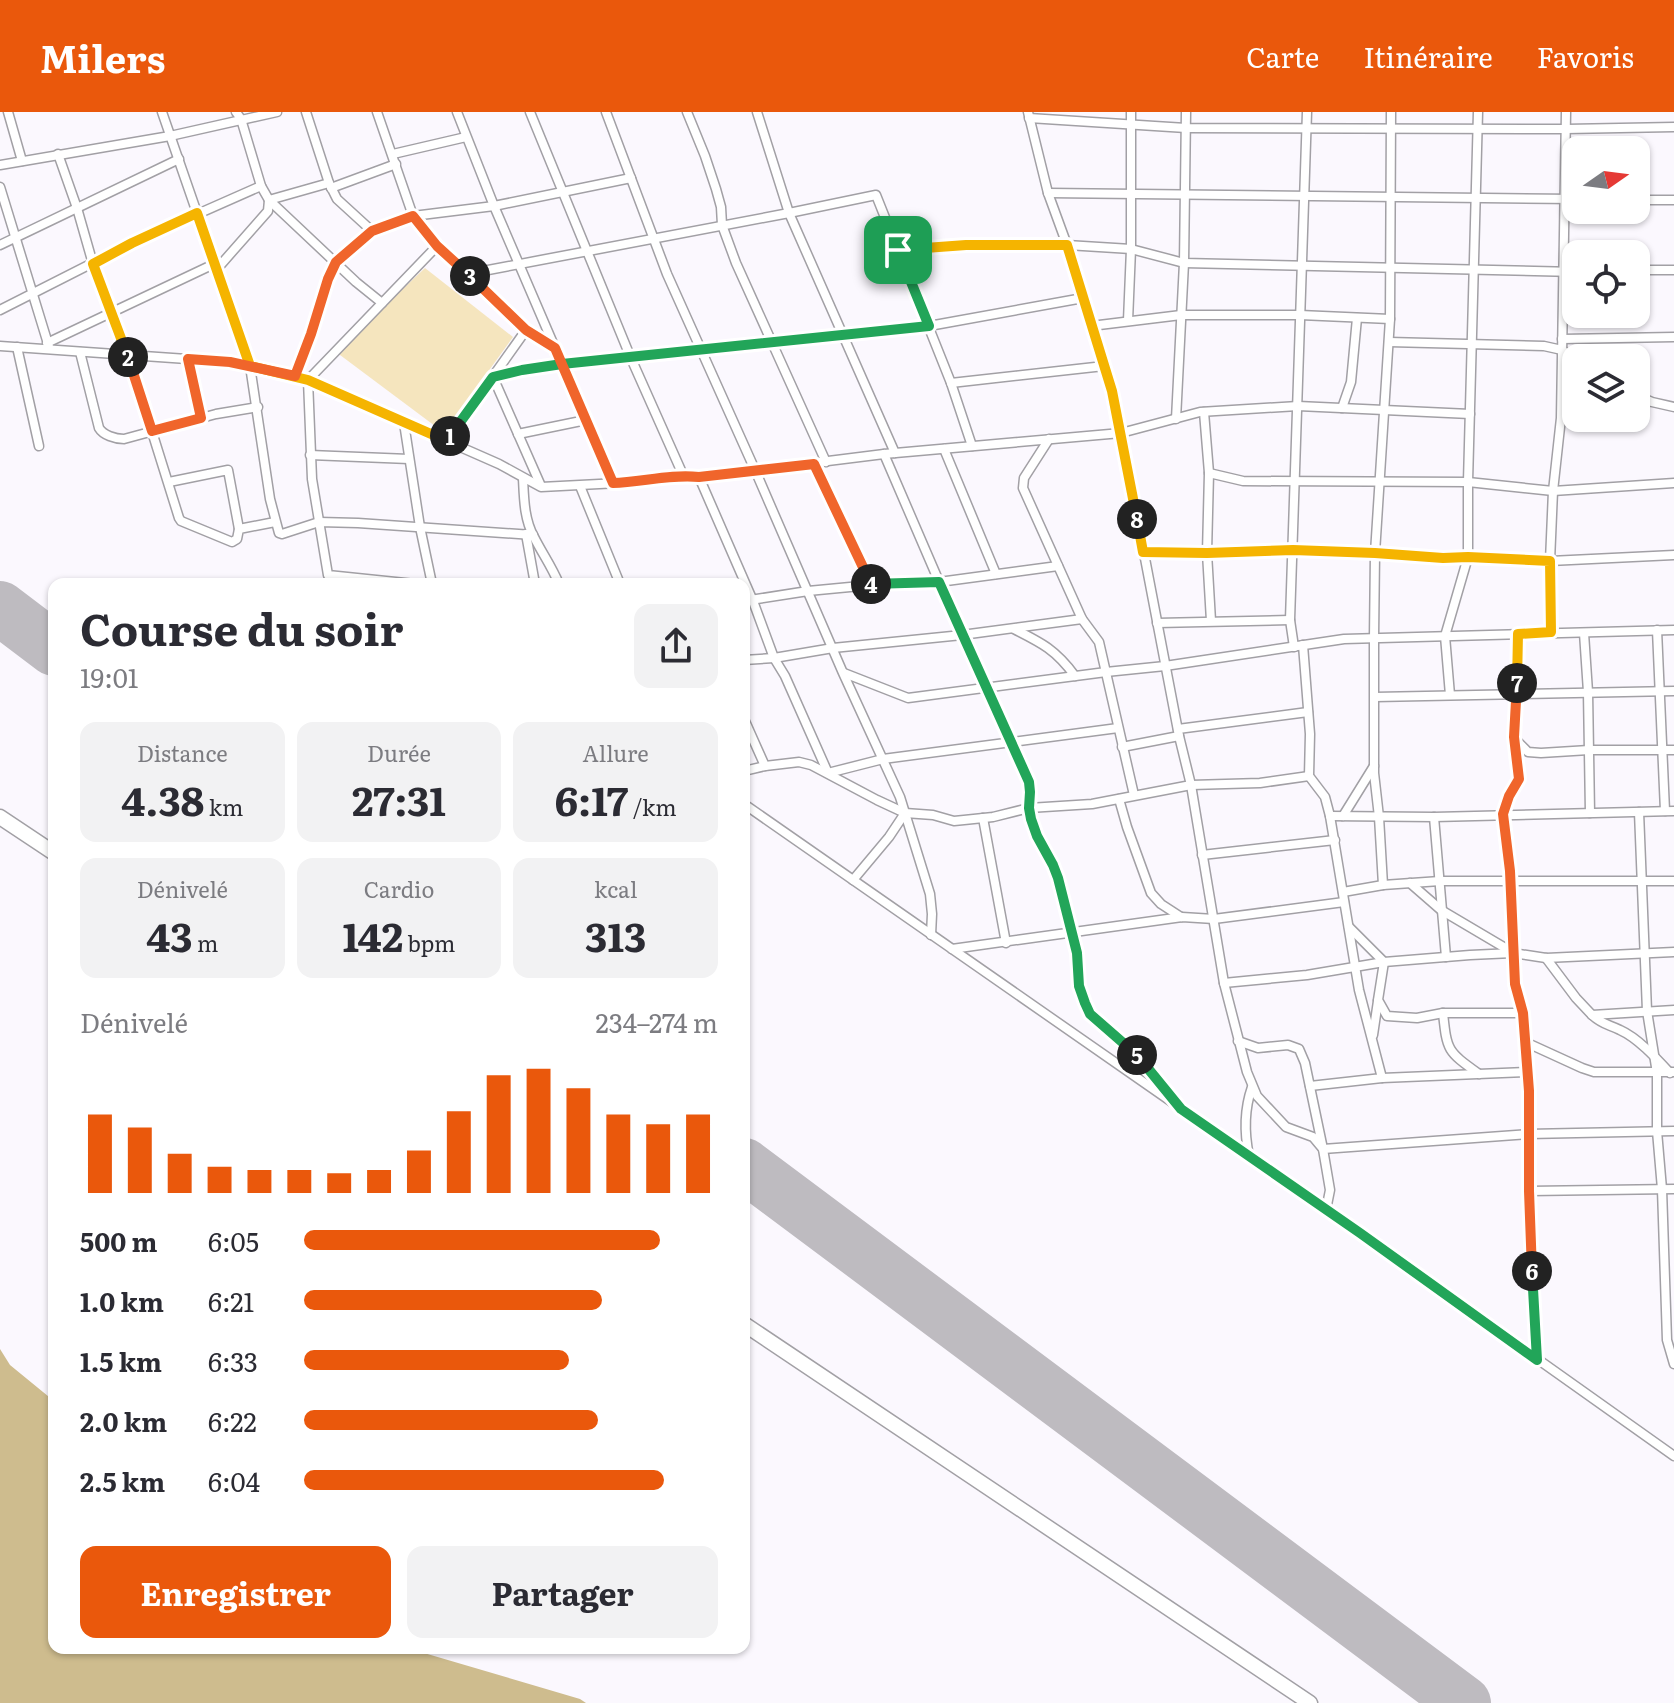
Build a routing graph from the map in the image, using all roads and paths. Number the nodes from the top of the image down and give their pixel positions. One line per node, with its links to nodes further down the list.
1 (8, 112): 32 (street)
2 (162, 112): 26 (street)
3 (277, 112): 17 (street)
4 (306, 112): 36 (street)
5 (377, 112): 30 (street)
6 (457, 112): 28 (street)
7 (530, 112): 39 (street)
8 (687, 112): 55 (street)
9 (757, 112): 53 (street)
10 (1131, 112): 19 (street)
11 (1186, 112): 22 (street)
12 (1307, 112): 23 (street)
13 (1391, 112): 24 (street)
14 (1478, 112): 20 (street)
15 (1566, 112): 25 (street)
16 (610, 113): 35 (street)
17 (238, 115): 26 (street); 37 (street)
18 (1028, 115): 19 (street); 40 (street)
19 (1131, 124): 22 (street); 41 (street)
20 (1479, 127): 24 (street); 25 (street); 45 (street)
21 (1674, 127): 25 (street)
22 (1186, 128): 23 (street); 42 (street)
23 (1306, 129): 24 (street); 43 (street)
24 (1391, 129): 44 (street)
25 (1566, 129): 27 (street)
26 (170, 136): 29 (street); 31 (street)
27 (1566, 136)
28 (466, 137): 30 (street); 50 (street)
29 (58, 154): 32 (street); 51 (street)
30 (393, 154): 33 (street)
31 (179, 159): 51 (street); 52 (street)
32 (22, 161): 34 (street)
33 (396, 164): 36 (street); 54 (street)
34 (0, 165)
35 (631, 178): 39 (street); 58 (street)
36 (330, 185): 47 (street); 56 (street)
37 (261, 186): 47 (street); 52 (street)
38 (0, 187): 57 (street)
39 (563, 193): 50 (street); 64 (street)
40 (1048, 193): 41 (street); 60 (street)
41 (1130, 193): 42 (street); 62 (street)
42 (1186, 193): 43 (street); 67 (street)
43 (1304, 195): 44 (street); 69 (street)
44 (1391, 196): 45 (street); 71 (street)
45 (1477, 197): 46 (street); 72 (street)
46 (1562, 198)
47 (269, 200): 65 (street); 70 (street)
48 (1650, 200): 49 (street)
49 (1674, 200)
50 (494, 206): 54 (street); 66 (street)
51 (77, 208): 57 (street); 68 (street)
52 (197, 213): 68 (street); 70 (street)
53 (789, 213): 55 (street); 63 (street); 91 (street)
54 (413, 216): 56 (street); 61 (street)
55 (722, 225): 58 (street); 94 (street)
56 (372, 231): 65 (street)
57 (16, 238): 59 (street); 77 (street)
58 (654, 238): 64 (street); 102 (street)
59 (0, 245)
60 (1067, 245): 62 (street); 63 (street); 78 (street)
61 (437, 246): 76 (street); 79 (street)
62 (1131, 249): 67 (street); 86 (street)
63 (898, 250): 87 (street)
64 (588, 252): 66 (street); 106 (street)
65 (336, 262): 79 (street); 111 (street)
66 (519, 263): 76 (street); 101 (street)
67 (1184, 263): 69 (street); 82 (street)
68 (93, 264): 77 (street); 81 (street)
69 (1302, 266): 71 (street); 83 (street)
70 (215, 267): 81 (street); 109 (street)
71 (1391, 268): 72 (street); 85 (street)
72 (1474, 270): 75 (street); 96 (street)
73 (1650, 270): 74 (street)
74 (1674, 270)
75 (1562, 272)
76 (467, 274): 90 (street)
77 (33, 294): 80 (street); 99 (street)
78 (1083, 298): 87 (street); 88 (street)
79 (382, 303): 113 (street)
80 (0, 310)
81 (113, 313): 99 (street); 105 (street)
82 (1181, 315): 83 (street); 86 (street); 124 (street)
83 (1300, 315): 84 (street); 116 (street)
84 (1357, 318): 85 (street); 119 (street)
85 (1390, 319): 95 (street)
86 (1128, 321): 88 (street)
87 (929, 326): 91 (street); 114 (street)
88 (1091, 326): 110 (street)
89 (1562, 328): 93 (street)
90 (526, 330): 101 (street); 112 (street)
91 (843, 335): 94 (street); 135 (street)
92 (1674, 337): 93 (street)
93 (1562, 339): 97 (street)
94 (770, 342): 102 (street); 139 (street)
95 (1389, 342): 96 (street); 120 (street)
96 (1472, 343): 103 (street); 122 (street)
97 (1562, 344)
98 (0, 346): 100 (street)
99 (48, 346): 100 (street); 104 (street)
100 (17, 347): 132 (street)
101 (555, 348): 108 (street)
102 (701, 349): 106 (street); 141 (street)
103 (1562, 350): 154 (street)
104 (80, 352): 105 (street); 127 (street)
105 (128, 355): 107 (street); 127 (street)
106 (630, 356): 108 (street); 143 (street)
107 (188, 359): 109 (street); 123 (street)
108 (562, 364): 112 (street); 125 (street)
109 (250, 366): 111 (street); 117 (street)
110 (1104, 366): 114 (street); 128 (street)
111 (295, 376): 113 (street)
112 (493, 377): 129 (street); 131 (street)
113 (308, 380): 126 (street); 137 (street)
114 (951, 383): 133 (street)
115 (1650, 399): 118 (street)
116 (1298, 406): 119 (street); 121 (street); 146 (street)
117 (258, 407): 123 (street); 155 (street)
118 (1674, 407)
119 (1342, 408): 120 (street)
120 (1385, 410): 122 (street); 148 (street)
121 (1204, 412): 124 (street); 142 (street)
122 (1470, 414): 149 (street)
123 (201, 418): 127 (street)
124 (1176, 419): 128 (street)
125 (586, 420): 129 (street); 150 (street)
126 (404, 423): 131 (street); 138 (street)
127 (152, 431): 147 (street)
128 (1121, 433): 130 (street); 161 (street)
129 (518, 434): 153 (street)
130 (1049, 439): 133 (street); 167 (street)
131 (447, 441): 145 (street)
132 (39, 446)
133 (972, 446): 134 (street)
134 (944, 449): 135 (street); 168 (street)
135 (895, 453): 136 (street)
136 (884, 454): 139 (street); 175 (street)
137 (310, 455): 138 (street); 156 (street)
138 (409, 459): 157 (street)
139 (826, 462): 140 (street)
140 (814, 464): 141 (street); 176 (street)
141 (755, 470): 144 (street); 177 (street)
142 (1209, 473): 146 (street); 162 (street)
143 (683, 475): 144 (street); 150 (street)
144 (699, 477): 174 (street)
145 (523, 478): 153 (street); 159 (street)
146 (1294, 481): 148 (street); 160 (street)
147 (169, 482): 158 (street); 158 (street)
148 (1380, 482): 149 (street); 163 (street)
149 (1468, 482): 154 (street); 165 (street)
150 (613, 483): 152 (street)
151 (1674, 483): 154 (street)
152 (580, 486): 153 (street); 173 (street)
153 (541, 487)
154 (1553, 491): 166 (street)
155 (275, 522): 156 (street); 158 (street)
156 (319, 522): 157 (street); 169 (street)
157 (420, 527): 159 (street); 170 (street)
158 (239, 529)
159 (530, 535): 171 (street); 172 (street)
160 (1293, 550): 162 (street); 163 (street); 181 (street)
161 (1143, 552): 162 (street); 183 (street)
162 (1207, 553): 182 (street)
163 (1375, 553): 165 (street); 192 (street)
164 (1674, 555): 166 (street)
165 (1468, 557): 166 (street); 191 (street)
166 (1550, 561): 187 (street)
167 (1058, 566): 168 (street); 180 (street)
168 (996, 574): 175 (street)
169 (357, 578)
170 (431, 578)
171 (534, 578)
172 (556, 578)
173 (618, 578)
174 (740, 578)
175 (939, 582): 176 (street); 190 (street)
176 (871, 585): 177 (street)
177 (808, 591): 178 (street); 194 (street)
178 (750, 601)
179 (750, 603): 195 (street)
180 (1082, 619): 184 (street); 198 (street)
181 (1290, 620): 182 (street); 193 (street)
182 (1211, 621): 183 (street)
183 (1157, 623): 197 (street)
184 (1013, 628): 190 (street); 200 (street)
185 (1657, 630): 186 (street); 188 (street); 202 (street)
186 (1674, 630)
187 (1551, 632): 188 (street); 189 (street)
188 (1584, 633): 204 (street)
189 (1518, 634): 191 (street); 205 (street)
190 (962, 635): 194 (street); 201 (street)
191 (1445, 636): 192 (street); 206 (street)
192 (1374, 638): 193 (street); 207 (street)
193 (1299, 646): 197 (street); 208 (street)
194 (833, 648): 195 (street); 199 (street)
195 (774, 658): 196 (street); 222 (street)
196 (750, 660)
197 (1165, 666): 198 (street); 211 (street)
198 (1106, 672): 200 (street); 209 (street)
199 (843, 673): 201 (street); 218 (street)
200 (1075, 676): 201 (street)
201 (986, 688): 213 (street)
202 (1659, 691): 203 (street); 204 (street); 216 (street)
203 (1674, 691)
204 (1588, 692): 205 (street); 215 (street)
205 (1516, 694): 206 (street); 212 (street)
206 (1450, 695): 207 (street)
207 (1375, 697): 220 (street)
208 (1308, 712): 211 (street); 223 (street)
209 (1118, 728): 213 (street); 214 (street)
210 (750, 732): 219 (street)
211 (1178, 732): 214 (street); 224 (street)
212 (1514, 737): 215 (street); 233 (street)
213 (1011, 743): 218 (street); 228 (street)
214 (1122, 747): 225 (street)
215 (1589, 750): 216 (street); 232 (street)
216 (1663, 750): 217 (street); 229 (street)
217 (1674, 750)
218 (883, 759): 222 (street); 231 (street)
219 (765, 766): 221 (street); 222 (street)
220 (1374, 766): 235 (street); 237 (street)
221 (750, 770)
222 (828, 773): 231 (street)
223 (1309, 776): 224 (street); 234 (street)
224 (1191, 785): 225 (street); 242 (street)
225 (1134, 795): 226 (street)
226 (1119, 799): 228 (street); 253 (street)
227 (750, 808): 243 (street)
228 (1029, 808): 239 (street); 256 (street)
229 (1670, 811): 230 (street)
230 (1639, 812): 232 (street); 247 (street)
231 (905, 813): 239 (street); 243 (street); 257 (street)
232 (1590, 813): 233 (street)
233 (1503, 814): 238 (street); 246 (street)
234 (1330, 816): 235 (street); 240 (street)
235 (1343, 816): 237 (street)
236 (0, 817): 241 (highway)
237 (1379, 817): 238 (street); 249 (street)
238 (1434, 817): 244 (street)
239 (983, 818): 258 (street)
240 (1335, 840): 242 (street); 250 (street)
241 (48, 849)
242 (1202, 855): 254 (street)
243 (853, 880): 257 (street)
244 (1440, 881): 246 (street); 248 (street); 252 (street)
245 (1674, 881): 247 (street)
246 (1509, 882): 247 (street); 261 (street)
247 (1640, 882): 262 (street)
248 (1410, 883): 249 (street); 252 (street)
249 (1383, 885): 250 (street)
250 (1343, 892): 251 (street)
251 (1344, 902): 254 (street); 255 (street)
252 (1441, 910): 261 (street); 263 (street)
253 (1182, 917): 254 (street); 256 (street)
254 (1214, 919): 267 (street)
255 (1348, 926): 265 (street); 266 (street)
256 (1071, 933): 258 (street); 285 (street)
257 (931, 935): 259 (street)
258 (1006, 943): 259 (street)
259 (952, 949): 285 (street)
260 (1674, 952): 262 (street)
261 (1513, 953): 263 (street); 264 (street); 272 (street)
262 (1643, 954): 264 (street); 270 (street)
263 (1446, 957): 265 (street)
264 (1546, 958): 273 (street)
265 (1384, 962): 266 (street); 268 (street)
266 (1355, 968): 267 (street); 274 (street)
267 (1224, 983): 275 (street)
268 (1378, 1000): 271 (street); 274 (street)
269 (1674, 1010): 270 (street)
270 (1647, 1011): 273 (street); 277 (street)
271 (1443, 1013): 272 (street); 280 (street)
272 (1523, 1013): 276 (street)
273 (1592, 1015): 277 (street)
274 (1372, 1039): 282 (street)
275 (1238, 1041): 283 (street); 284 (street)
276 (1525, 1042): 278 (street); 279 (street)
277 (1655, 1057): 279 (street); 281 (street)
278 (1527, 1072): 280 (street); 288 (street)
279 (1657, 1073): 281 (street); 286 (street)
280 (1479, 1074): 282 (street)
281 (1673, 1074)
282 (1382, 1078): 283 (street)
283 (1310, 1086): 289 (street)
284 (1252, 1087): 289 (street); 290 (street)
285 (1181, 1109): 290 (street)
286 (1657, 1131): 287 (street); 288 (street); 291 (street)
287 (1674, 1131)
288 (1528, 1134): 289 (street); 293 (street)
289 (1323, 1149): 294 (street)
290 (1249, 1156): 294 (street)
291 (1662, 1189): 292 (street); 293 (street); 297 (street)
292 (1674, 1189)
293 (1529, 1191): 296 (street)
294 (1326, 1210): 296 (street)
295 (750, 1328): 299 (highway)
296 (1537, 1360): 298 (street)
297 (1674, 1364)
298 (1674, 1456)
299 (1310, 1703)

